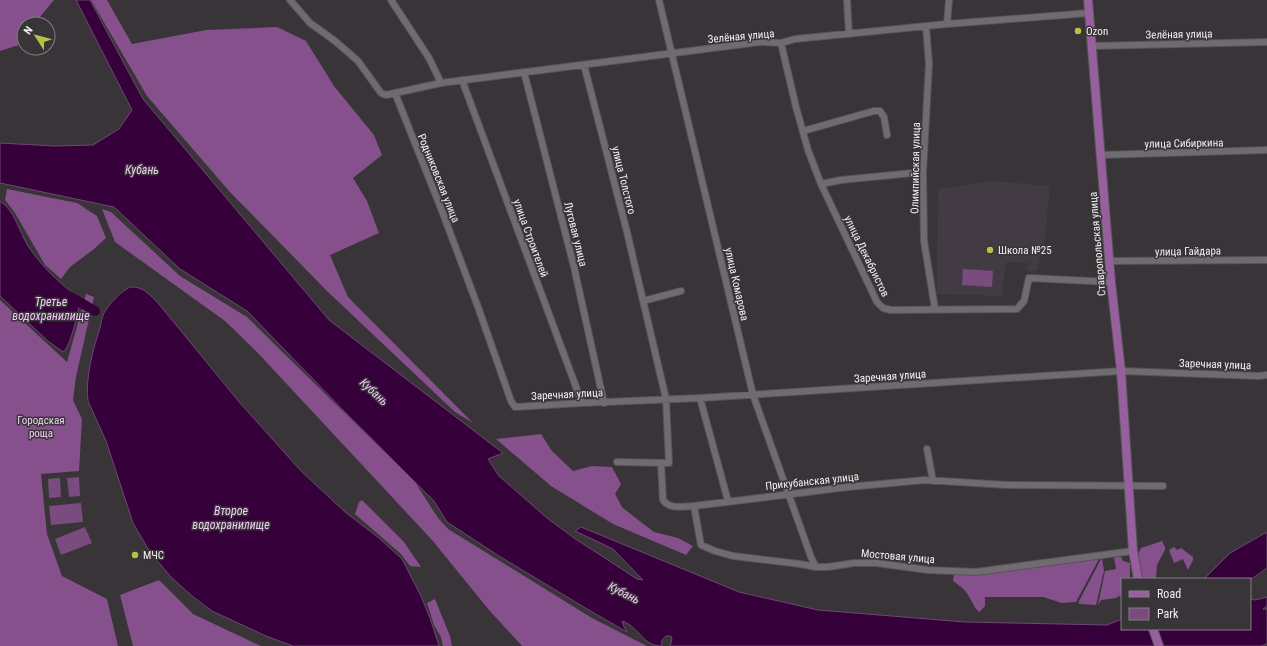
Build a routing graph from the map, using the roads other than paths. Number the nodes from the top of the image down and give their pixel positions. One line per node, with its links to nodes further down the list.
1 (290, 0): 19 (street)
2 (391, 0): 18 (street)
3 (659, 0): 14 (street, улица Комарова)
4 (847, 0): 10 (street)
5 (949, 0): 8 (street)
6 (1088, 0): 7 (main road, Ставропольская улица)
7 (1089, 13): 8 (street, Зелёная улица); 13 (main road, Ставропольская улица)
8 (947, 24): 9 (street, Зелёная улица)
9 (926, 27): 10 (street, Зелёная улица); 24 (street, Олимпийская улица)
10 (849, 34): 12 (street, Зелёная улица)
11 (1267, 42): 13 (street, Зелёная улица)
12 (781, 43): 14 (street, Зелёная улица); 20 (street, улица Декабристов)
13 (1092, 46): 23 (main road, Ставропольская улица)
14 (672, 53): 15 (street, Зелёная улица); 34 (street, улица Комарова)
15 (584, 65): 16 (street, Зелёная улица); 30 (street, улица Толстого)
16 (524, 72): 17 (street, Зелёная улица); 38 (street, Луговая улица)
17 (462, 80): 18 (street, Зелёная улица); 37 (street, улица Строителей)
18 (441, 83): 19 (street, Зелёная улица)
19 (395, 93): 39 (street, Родниковская улица)
20 (803, 131): 21 (street); 25 (street, улица Декабристов)
21 (887, 135)
22 (1267, 150): 23 (street, улица Сибиркина)
23 (1101, 155): 27 (main road, Ставропольская улица)
24 (923, 172): 25 (street); 31 (street, Олимпийская улица)
25 (821, 184): 31 (street, улица Декабристов)
26 (1267, 260): 27 (street, улица Гайдара)
27 (1110, 261): 28 (main road, Ставропольская улица)
28 (1111, 282): 31 (street, улица Декабристов); 32 (main road, Ставропольская улица)
29 (681, 290): 30 (street)
30 (643, 301): 36 (street, улица Толстого)
31 (935, 309)
32 (1121, 371): 33 (street, Заречная улица); 34 (street, Заречная улица); 44 (main road, Ставропольская улица)
33 (1267, 375)
34 (753, 395): 35 (street, Заречная улица); 46 (street, улица Комарова)
35 (700, 398): 36 (street, Заречная улица); 47 (street)
36 (666, 399): 38 (street, Заречная улица); 42 (street, улица Толстого)
37 (582, 403): 38 (street, Заречная улица); 39 (street, Заречная улица)
38 (604, 403)
39 (515, 407)
40 (927, 449): 43 (street)
41 (617, 462): 42 (street)
42 (661, 463): 48 (street, Прикубанская улица)
43 (933, 481): 44 (street, Прикубанская улица); 46 (street, Прикубанская улица)
44 (1130, 486): 45 (street); 49 (main road, Ставропольская улица)
45 (1163, 486)
46 (788, 494): 47 (street, Прикубанская улица); 50 (street, улица Комарова)
47 (728, 501): 48 (street, Прикубанская улица)
48 (694, 506): 50 (street, Мостовая улица)
49 (1133, 551): 50 (street, Мостовая улица); 51 (main road, Ставропольская улица)
50 (816, 567)
51 (1138, 578)
52 (1153, 630): 53 (main road)
53 (1158, 646)

